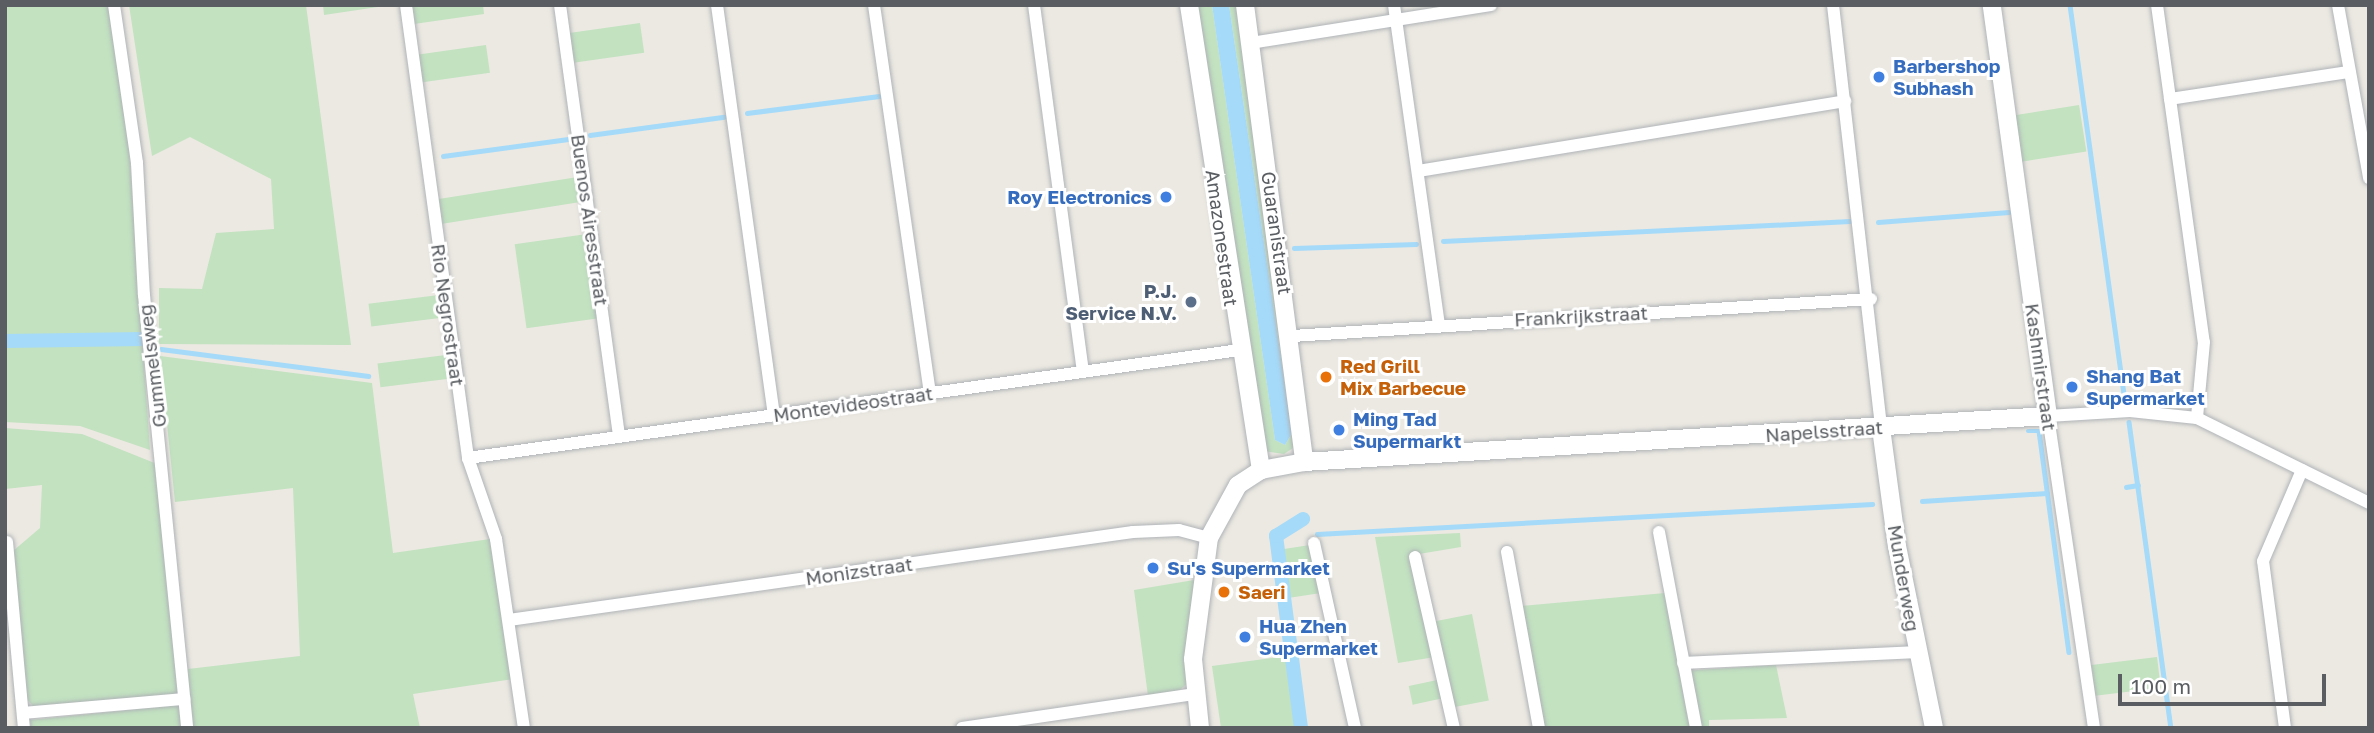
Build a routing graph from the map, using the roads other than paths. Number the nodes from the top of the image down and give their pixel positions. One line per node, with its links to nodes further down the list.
1 (114, 5): 48 (street, Gummelsweg)
2 (406, 5): 33 (street, Rio Negrostraat)
3 (560, 5): 32 (street, Buenos Airesstraat)
4 (717, 5): 28 (street)
5 (874, 5): 27 (street)
6 (1034, 5): 26 (street)
7 (1189, 5): 25 (street, Amazonestraat)
8 (1245, 5): 16 (street, Guaranistraat)
9 (1394, 5): 15 (street)
10 (1491, 5): 15 (street)
11 (1833, 5): 19 (street)
12 (1992, 5): 29 (street, Kashmirstraat)
13 (2157, 5): 18 (street)
14 (2338, 5): 17 (street)
15 (1396, 22): 16 (street); 20 (street)
16 (1251, 43): 24 (street, Guaranistraat)
17 (2349, 72): 18 (street); 21 (street)
18 (2170, 99): 30 (street)
19 (1845, 101): 20 (street); 22 (street)
20 (1418, 171): 23 (street)
21 (2369, 178)
22 (1871, 299): 23 (street, Frankrijkstraat); 31 (street)
23 (1440, 325): 24 (street, Frankrijkstraat)
24 (1292, 335): 34 (street, Guaranistraat)
25 (1239, 350): 26 (street, Montevideostraat); 35 (street, Amazonestraat)
26 (1083, 370): 27 (street, Montevideostraat)
27 (930, 393): 28 (street, Montevideostraat)
28 (774, 416): 32 (street, Montevideostraat)
29 (2048, 416): 30 (street, Napelsstraat); 31 (street, Napelsstraat); 60 (street, Kashmirstraat)
30 (2197, 418): 36 (street, Napelsstraat)
31 (1881, 428): 34 (street, Napelsstraat); 45 (street, Munderweg)
32 (619, 435): 33 (street, Montevideostraat)
33 (468, 458): 44 (street, Rio Negrostraat)
34 (1304, 462): 35 (street, Napelsstraat)
35 (1261, 470): 39 (street)
36 (2302, 470): 37 (street, Napelsstraat); 61 (street)
37 (2369, 503)
38 (1659, 531): 46 (street)
39 (1209, 538): 44 (street, Monizstraat); 47 (street)
40 (7, 542): 49 (street)
41 (1314, 543): 55 (street)
42 (1507, 552): 57 (street)
43 (1415, 557): 56 (street)
44 (509, 620): 52 (street, Rio Negrostraat)
45 (1918, 652): 46 (street); 59 (street, Munderweg)
46 (1683, 663): 58 (street)
47 (1196, 694): 53 (street); 54 (street)
48 (184, 699): 49 (street); 51 (street, Gummelsweg)
49 (23, 713): 50 (street)
50 (24, 728)
51 (187, 728)
52 (524, 728)
53 (962, 728)
54 (1200, 728)
55 (1355, 728)
56 (1454, 728)
57 (1539, 728)
58 (1696, 728)
59 (1934, 728)
60 (2094, 728)
61 (2285, 728)

